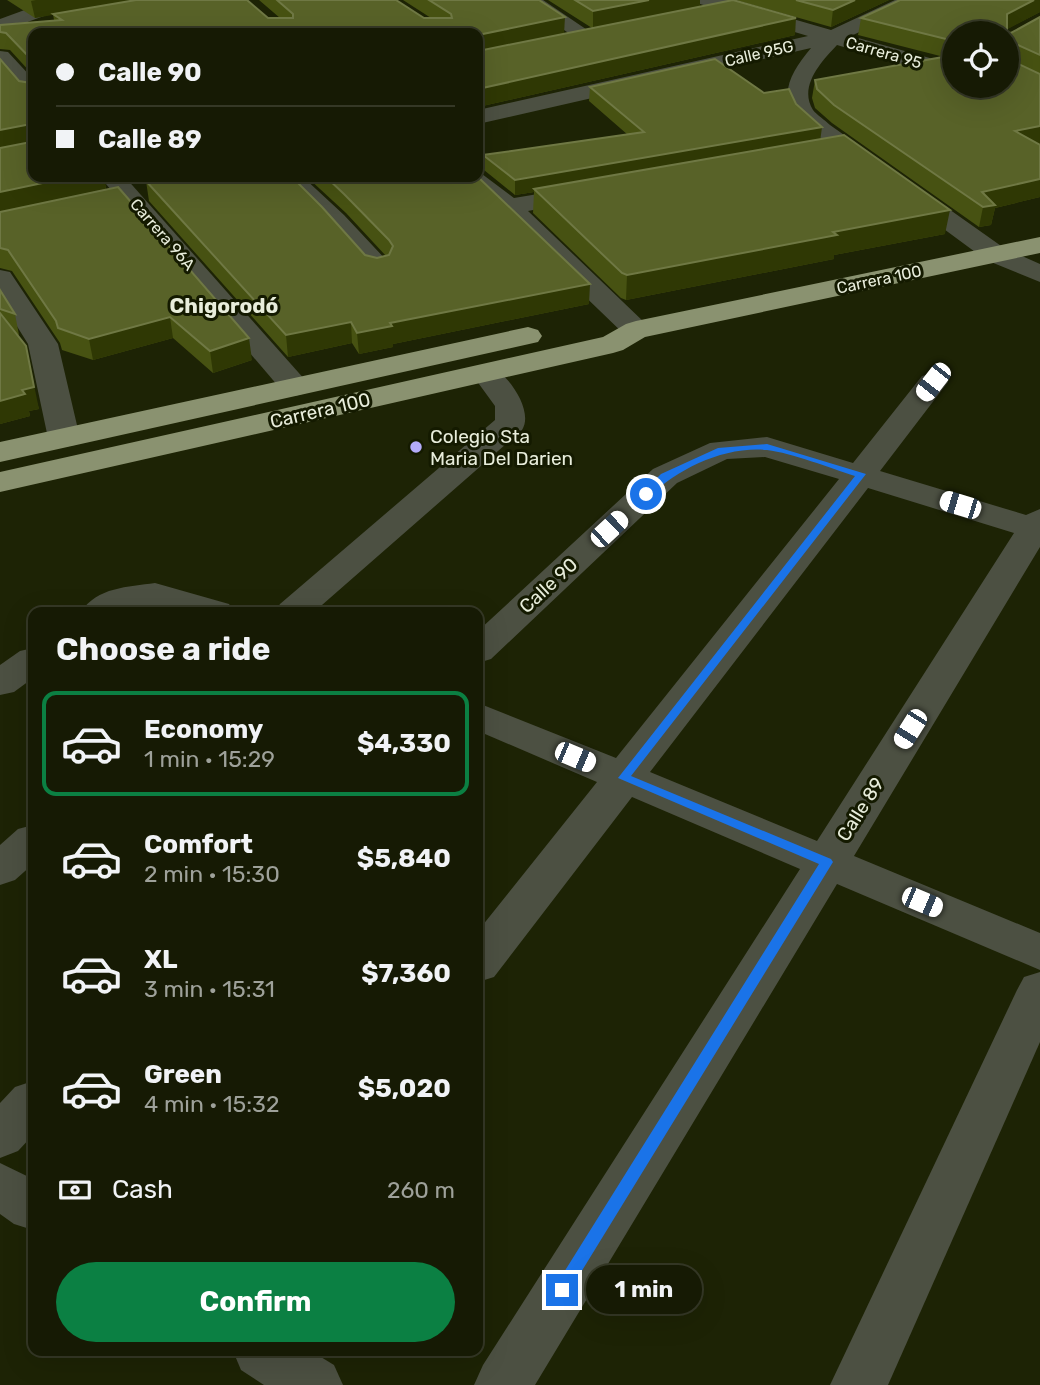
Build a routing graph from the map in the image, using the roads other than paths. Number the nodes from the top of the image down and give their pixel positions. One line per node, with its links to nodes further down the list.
1 (70, 0): 6 (street)
2 (530, 0): 9 (street)
3 (906, 1): 8 (street, Calle 95G)
4 (701, 8): 8 (street, Carrera 95)
5 (63, 23): 7 (street)
6 (0, 26)
7 (0, 32)
8 (832, 37): 11 (street, Carrera 95); 16 (street, Carrera 95); 17 (street, Calle 95G)
9 (563, 43)
10 (0, 57): 14 (street)
11 (942, 65)
12 (942, 66): 13 (street)
13 (885, 76)
14 (28, 87)
15 (822, 88): 16 (street)
16 (796, 92): 18 (street)
17 (483, 116)
18 (846, 147): 19 (street); 27 (street)
19 (820, 151)
20 (294, 182): 28 (street)
21 (479, 182): 25 (street)
22 (155, 189): 24 (street)
23 (604, 190): 25 (street)
24 (114, 191): 34 (street, Carrera 96A)
25 (509, 206): 31 (street)
26 (1040, 245): 27 (highway, Carrera 100)
27 (995, 254): 29 (street); 31 (highway, Carrera 100)
28 (378, 268)
29 (1040, 274)
30 (0, 278): 35 (street)
31 (636, 331): 32 (highway, Carrera 100); 34 (highway, Carrera 100)
32 (486, 373): 38 (highway, Carrera 100); 42 (street)
33 (933, 382): 37 (street)
34 (295, 387): 35 (highway, Carrera 100)
35 (64, 438): 36 (highway, Carrera 100)
36 (0, 452)
37 (861, 474): 39 (street); 43 (street, Calle 90); 47 (street)
38 (0, 482)
39 (1038, 525): 49 (street, Calle 89)
40 (106, 607): 41 (street)
41 (199, 607)
42 (299, 607)
43 (483, 646)
44 (28, 663): 45 (street)
45 (0, 683)
46 (483, 718): 47 (street)
47 (624, 778): 49 (street); 52 (street)
48 (28, 844): 50 (street)
49 (827, 862): 51 (street); 60 (street, Calle 89)
50 (0, 869)
51 (1040, 952)
52 (483, 958)
53 (1040, 990): 61 (street)
54 (28, 1107): 55 (street)
55 (0, 1136)
56 (0, 1186): 57 (street)
57 (28, 1204)
58 (269, 1356): 59 (street)
59 (314, 1385)
60 (503, 1385)
61 (859, 1385)

